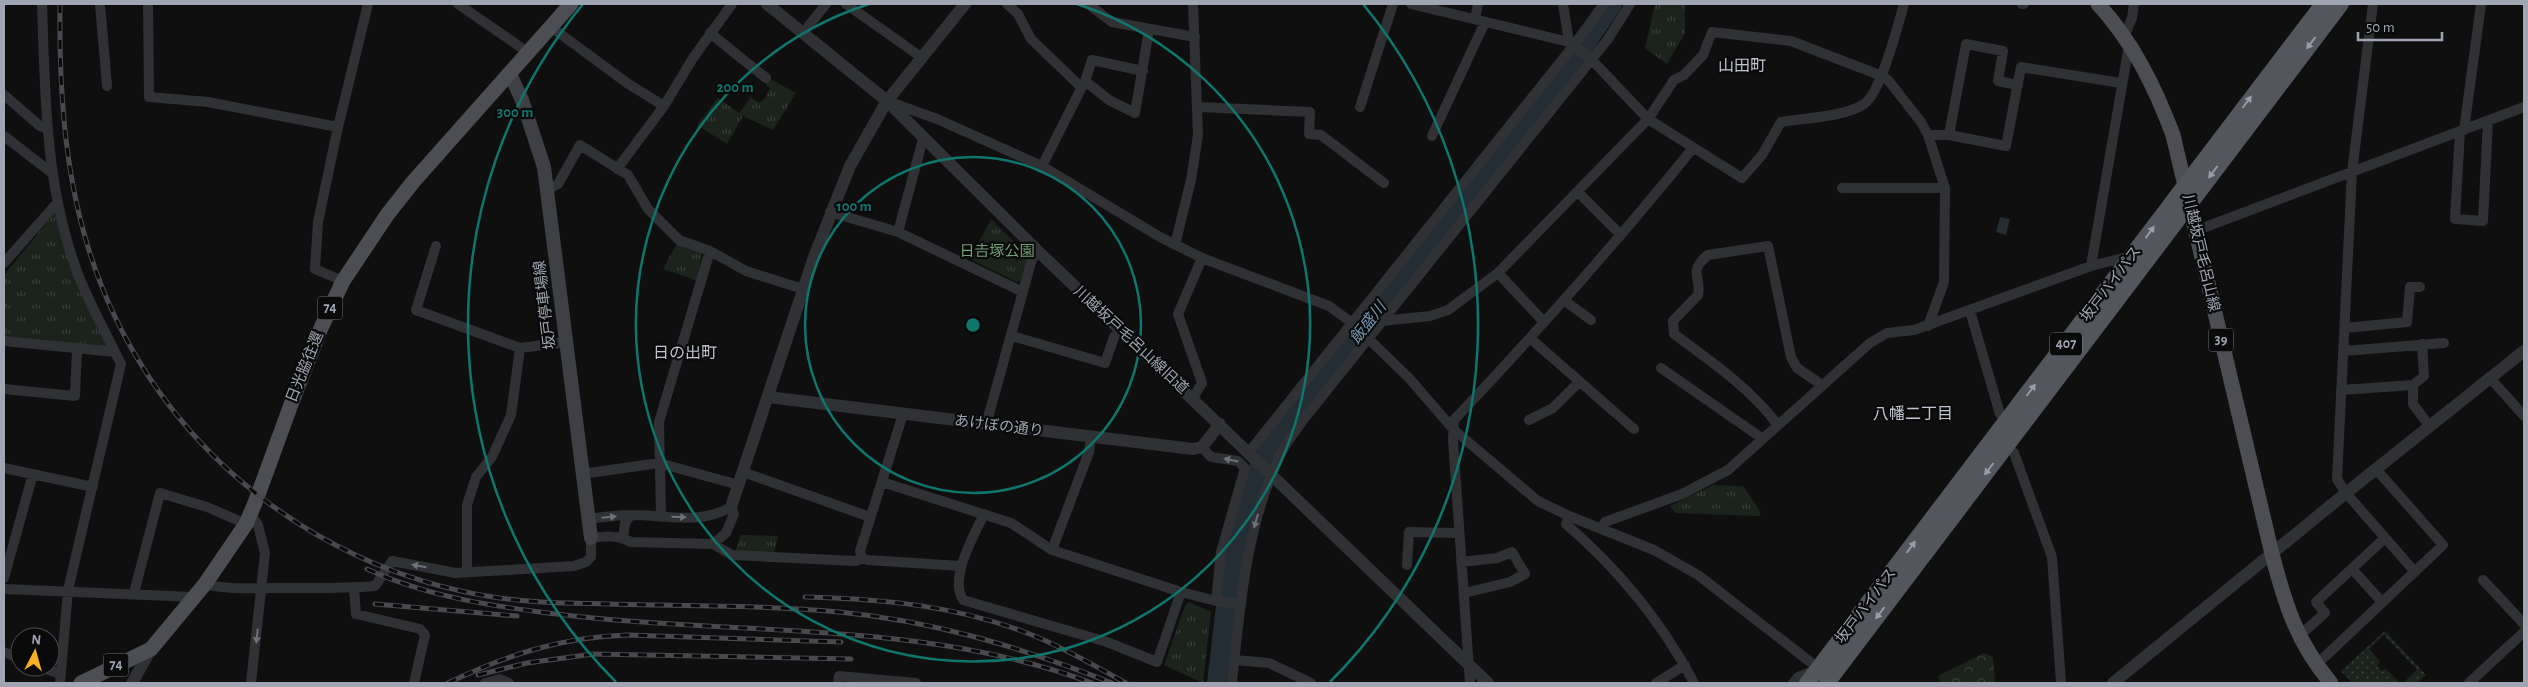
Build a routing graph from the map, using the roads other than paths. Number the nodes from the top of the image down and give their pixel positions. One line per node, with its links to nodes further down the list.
1 (42, 4): 57 (street)
2 (100, 4): 46 (street)
3 (148, 4): 56 (street)
4 (368, 4): 56 (street)
5 (458, 4): 36 (street)
6 (571, 4): 29 (main road, 日光脇往還 / 74)
7 (732, 4): 31 (street)
8 (768, 4): 32 (street, 川越坂戸毛呂山線旧道)
9 (826, 4): 32 (street)
10 (846, 4): 37 (street)
11 (965, 4): 37 (street)
12 (1008, 4): 44 (street)
13 (1088, 4): 30 (street)
14 (1193, 4): 33 (street)
15 (1393, 4): 50 (street)
16 (1411, 4): 28 (street)
17 (1478, 4): 28 (street)
18 (1563, 4): 35 (street)
19 (1604, 4): 35 (street)
20 (1630, 4): 38 (street)
21 (1904, 4): 41 (street)
22 (2098, 4): 34 (main road, 川越坂戸毛呂山線 / 39)
23 (2134, 4): 34 (street)
24 (2323, 4): 70 (highway, 坂戸バイパス / 407, one-way to 24)
25 (2341, 4): 76 (highway, 坂戸バイパス / 407, one-way to 76)
26 (2373, 4): 67 (street)
27 (2481, 4): 58 (street)
28 (1480, 21): 35 (street); 62 (street)
29 (551, 27): 36 (main road, 日光脇往還 / 74); 49 (street)
30 (1149, 30): 33 (street); 39 (street)
31 (710, 33): 42 (street); 49 (street)
32 (803, 33): 48 (street, 川越坂戸毛呂山線旧道)
33 (1195, 37): 52 (street)
34 (2127, 41): 43 (street); 70 (main road, 川越坂戸毛呂山線 / 39)
35 (1571, 44): 38 (street); 98 (street)
36 (529, 53): 40 (main road, 日光脇往還 / 74)
37 (921, 57): 48 (street)
38 (1591, 59): 54 (street); 97 (street)
39 (1143, 71): 44 (street); 44 (street)
40 (510, 74): 73 (main road, 坂戸停車場線); 90 (main road, 日光脇往還 / 74)
41 (1882, 76): 54 (street); 63 (street); 64 (street)
42 (766, 78)
43 (2121, 83): 45 (street); 88 (street)
44 (1082, 84): 65 (street)
45 (2018, 85): 60 (street); 60 (street)
46 (107, 86)
47 (4, 95): 57 (street)
48 (887, 101): 53 (street); 59 (street, 川越坂戸毛呂山線旧道); 77 (street)
49 (664, 106): 66 (street)
50 (1360, 107)
51 (2524, 107): 55 (street)
52 (1199, 108): 69 (street); 81 (street)
53 (937, 119): 59 (street); 65 (street)
54 (1648, 119): 64 (street); 74 (street)
55 (2488, 121): 58 (street); 58 (street)
56 (338, 127): 90 (street)
57 (46, 128): 68 (street)
58 (2462, 130): 67 (street)
59 (918, 134): 79 (street); 84 (street, 川越坂戸毛呂山線旧道)
60 (1949, 135): 63 (street)
61 (4, 136): 68 (street)
62 (1432, 136)
63 (1928, 136): 72 (street)
64 (1693, 148): 80 (street)
65 (1042, 166): 81 (street)
66 (617, 169): 73 (street); 83 (street)
67 (2352, 172): 78 (street); 101 (street)
68 (52, 173): 75 (street)
69 (1384, 183)
70 (2185, 184): 76 (main road, 川越坂戸毛呂山線 / 39); 85 (highway, 坂戸バイパス / 407, one-way to 70)
71 (1842, 188): 72 (street)
72 (1945, 188): 100 (street)
73 (548, 189): 107 (main road, 坂戸停車場線)
74 (1578, 192): 80 (street); 89 (street)
75 (58, 202): 87 (street); 114 (street)
76 (2189, 204): 78 (main road, 川越坂戸毛呂山線 / 39); 136 (highway, 坂戸バイパス / 407)
77 (830, 212): 79 (street); 92 (street)
78 (2195, 231): 165 (main road, 川越坂戸毛呂山線 / 39)
79 (898, 232): 93 (street)
80 (1620, 234): 94 (street)
81 (1175, 245): 86 (street)
82 (436, 246): 110 (street)
83 (710, 252): 92 (street); 139 (street)
84 (1039, 252): 93 (street); 102 (street, 川越坂戸毛呂山線旧道)
85 (2132, 256): 88 (street); 127 (highway, 坂戸バイパス / 407, one-way to 85)
86 (1202, 258): 98 (street); 123 (street)
87 (5, 260)
88 (2091, 266): 95 (street)
89 (1498, 274): 97 (street); 99 (street)
90 (343, 281): 156 (main road, 日光脇往還 / 74)
91 (2420, 287): 101 (street)
92 (803, 290): 122 (street)
93 (1023, 292): 103 (street)
94 (1565, 301): 96 (street); 99 (street)
95 (1970, 311): 100 (street); 127 (street)
96 (1591, 320)
97 (1382, 321): 104 (street)
98 (1352, 322): 104 (street); 138 (street)
99 (1544, 322): 105 (street)
100 (1928, 326): 118 (street)
101 (2345, 328): 112 (street)
102 (1122, 330): 103 (street); 123 (street, 川越坂戸毛呂山線旧道)
103 (1012, 336): 129 (street)
104 (1368, 338): 133 (street); 145 (street)
105 (1531, 339): 117 (street); 133 (street)
106 (4, 341): 111 (street)
107 (566, 342): 110 (street); 144 (main road, 坂戸停車場線)
108 (2444, 343): 109 (street)
109 (2422, 344): 112 (street); 119 (street)
110 (520, 348): 171 (street)
111 (77, 349): 114 (street); 120 (street)
112 (2344, 351): 121 (street)
113 (2524, 351): 116 (street)
114 (115, 352): 148 (street)
115 (1661, 368): 135 (street)
116 (2491, 379): 125 (street); 131 (street)
117 (1578, 382): 126 (street); 132 (street)
118 (1822, 384): 130 (street); 130 (street)
119 (2413, 385): 121 (street); 131 (street)
120 (4, 389)
121 (2341, 390): 149 (street)
122 (768, 397): 124 (street, あけぼの通り); 142 (street)
123 (1193, 398): 128 (street, 川越坂戸毛呂山線旧道)
124 (903, 414): 129 (street, あけぼの通り); 146 (street)
125 (2524, 416)
126 (1529, 420)
127 (2008, 420): 196 (highway, 坂戸バイパス / 407, one-way to 127)
128 (1220, 424): 137 (street); 138 (street, 川越坂戸毛呂山線旧道)
129 (986, 425): 134 (street, あけぼの通り)
130 (1778, 425): 135 (street)
131 (2430, 427): 141 (street)
132 (1634, 429)
133 (1454, 430): 154 (street); 159 (street)
134 (1091, 438): 137 (street, あけぼの通り); 164 (street)
135 (1763, 440): 158 (street)
136 (2006, 446): 196 (highway, 坂戸バイパス / 407, one-way to 196); 213 (street)
137 (1202, 447): 184 (street, one-way to 137)
138 (1251, 454): 145 (street, 川越坂戸毛呂山線旧道)
139 (659, 463): 144 (street); 147 (street); 153 (street)
140 (4, 468): 143 (street)
141 (2376, 469): 149 (street); 172 (street)
142 (743, 472): 147 (street); 155 (street)
143 (33, 474): 148 (street); 173 (street)
144 (582, 474): 157 (main road, 坂戸停車場線)
145 (1272, 474): 186 (street, one-way to 186); 192 (street, 川越坂戸毛呂山線旧道)
146 (882, 482): 151 (street); 155 (street)
147 (739, 485): 150 (street)
148 (93, 487): 179 (street)
149 (2346, 493): 162 (street); 165 (street)
150 (731, 507): 153 (street, one-way to 150); 163 (street)
151 (984, 514): 164 (street); 169 (street)
152 (631, 515): 153 (street); 157 (street, one-way to 152); 161 (street)
153 (661, 516)
154 (1569, 516): 158 (street); 193 (street)
155 (870, 517): 166 (street)
156 (248, 518): 175 (main road, 日光脇往還 / 74); 176 (street); 182 (street)
157 (588, 519): 160 (main road, 坂戸停車場線)
158 (1602, 528): 196 (street)
159 (1459, 533): 167 (street); 168 (street)
160 (590, 538): 161 (street); 171 (street)
161 (623, 538): 163 (street)
162 (2385, 538): 170 (street); 172 (street)
163 (713, 544): 166 (street)
164 (1052, 550): 180 (street)
165 (2272, 554): 189 (main road, 川越坂戸毛呂山線 / 39); 214 (street)
166 (862, 558): 169 (street)
167 (1461, 562): 181 (street); 181 (street)
168 (1407, 565)
169 (960, 566): 180 (street)
170 (2352, 569): 185 (street); 189 (street)
171 (467, 571): 177 (street, one-way to 177)
172 (2415, 572): 185 (street)
173 (4, 578)
174 (2484, 580): 187 (street)
175 (205, 584): 176 (street); 183 (main road, 日光脇往還 / 74)
176 (262, 588): 177 (street); 199 (street, one-way to 199)
177 (354, 588): 200 (street)
178 (4, 589): 179 (street)
179 (68, 590): 182 (street); 195 (street)
180 (1180, 592): 184 (street)
181 (1464, 592): 192 (street)
182 (134, 593): 183 (street)
183 (194, 596): 190 (main road, 日光脇往還 / 74)
184 (1216, 601): 186 (street)
185 (2382, 602): 194 (street)
186 (1241, 604): 191 (street)
187 (2524, 624)
188 (2524, 632): 216 (street)
189 (2299, 636): 194 (main road, 川越坂戸毛呂山線 / 39)
190 (151, 649): 197 (main road, 74); 198 (street, 日光脇往還)
191 (1234, 660): 205 (street); 206 (street)
192 (1468, 664): 207 (street); 208 (street, 川越坂戸毛呂山線旧道)
193 (1685, 665): 209 (street); 210 (street)
194 (2316, 665): 215 (main road, 川越坂戸毛呂山線 / 39)
195 (60, 679)
196 (1828, 679): 211 (street); 212 (highway, 坂戸バイパス / 407)
197 (81, 683)
198 (132, 683)
199 (251, 683)
200 (414, 683)
201 (485, 683): 202 (street)
202 (509, 683)
203 (838, 683): 204 (street)
204 (916, 683)
205 (1232, 683)
206 (1308, 683)
207 (1470, 683)
208 (1488, 683)
209 (1656, 683)
210 (1694, 683)
211 (1793, 683)
212 (1807, 683)
213 (2062, 683)
214 (2113, 683)
215 (2331, 683)
216 (2469, 683)

